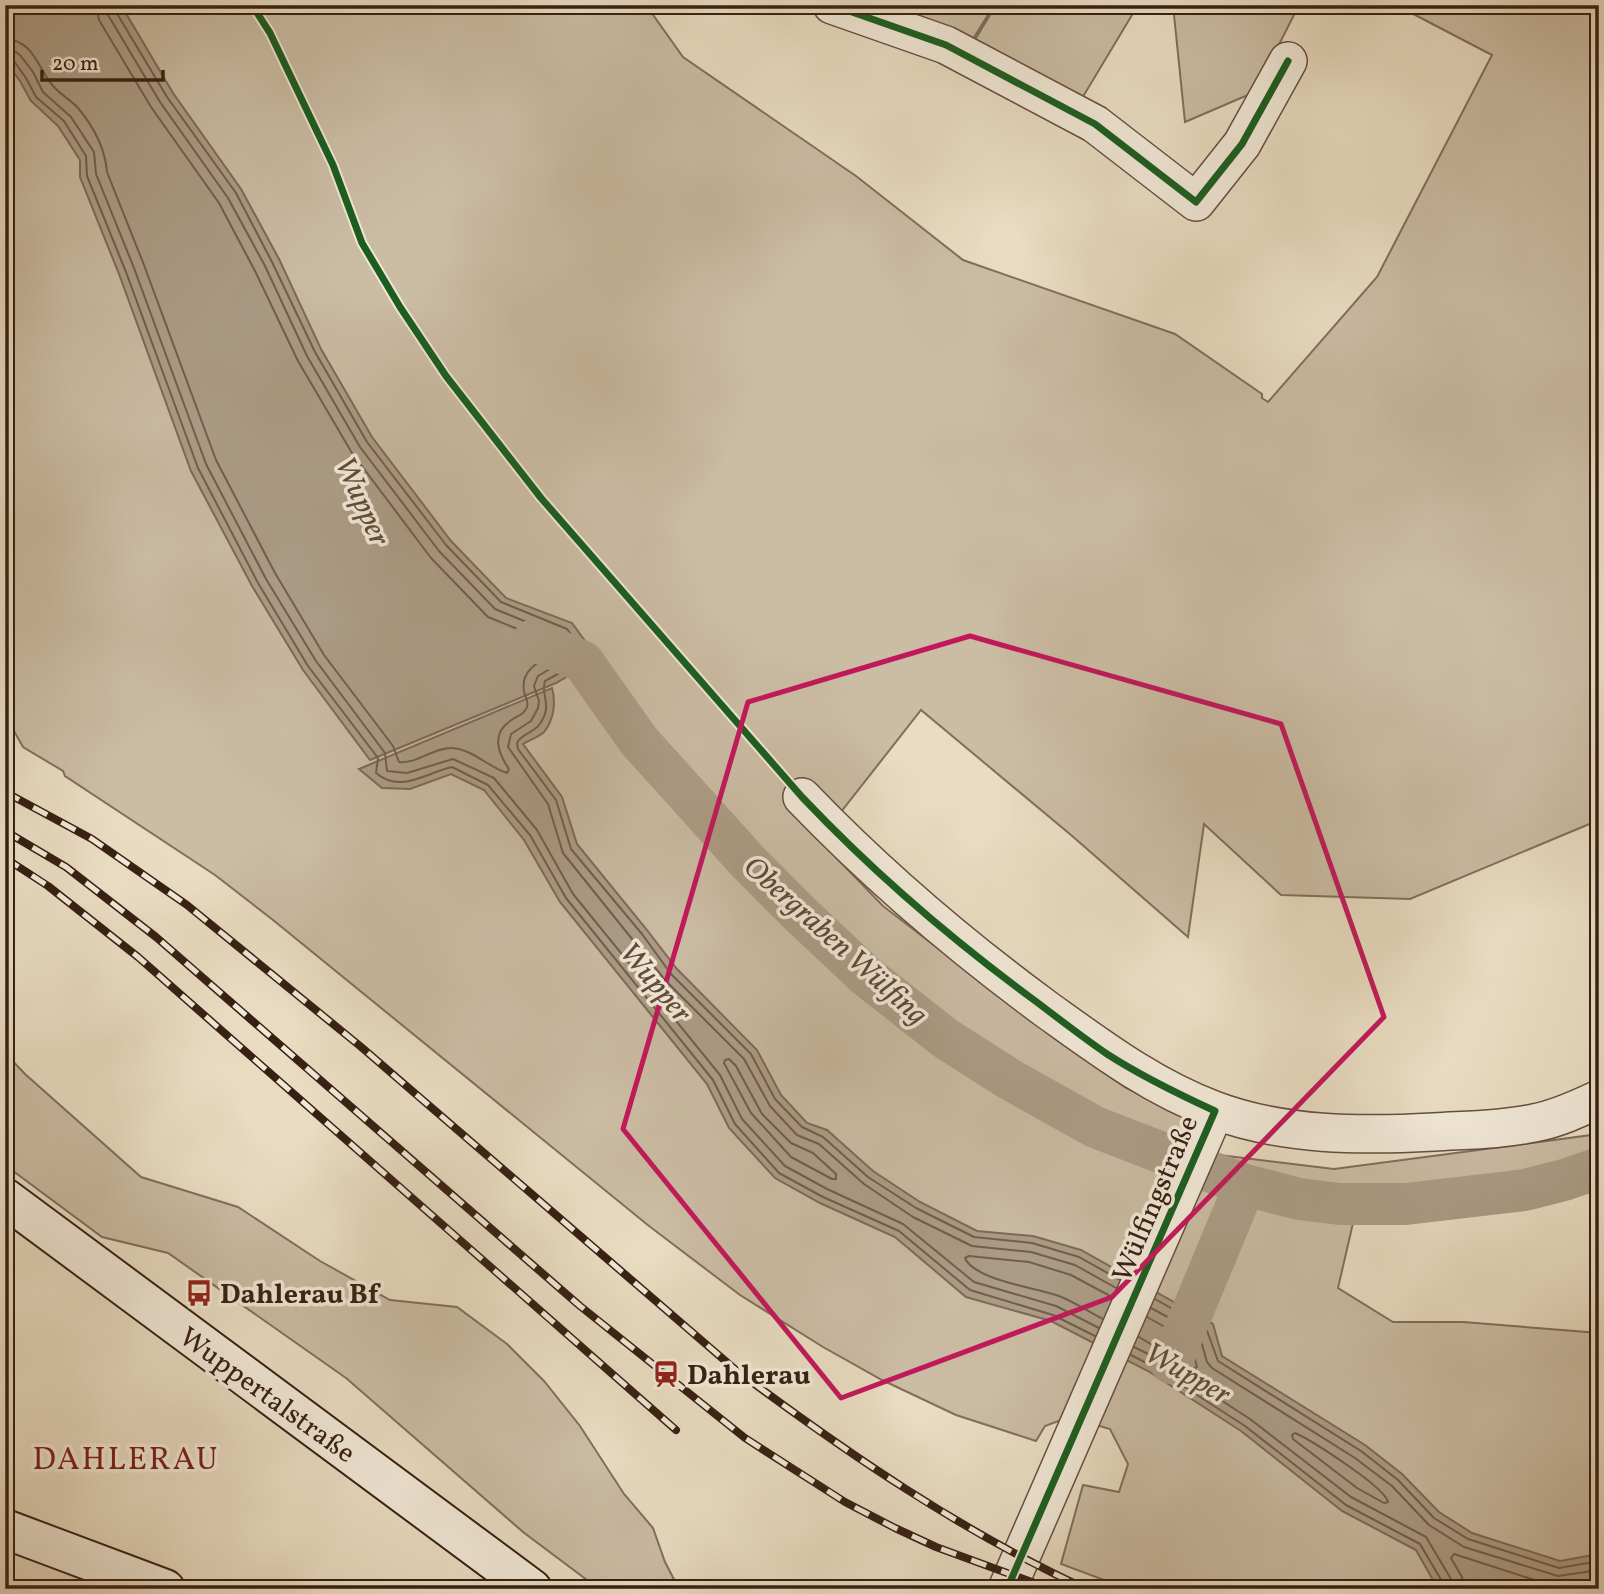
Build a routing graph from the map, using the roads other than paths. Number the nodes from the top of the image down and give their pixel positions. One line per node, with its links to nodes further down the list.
1 (832, 5): 2 (street)
2 (1288, 61)
3 (802, 797): 5 (street, Wülfingstraße)
4 (1599, 1099): 5 (street, Wülfingstraße)
5 (1210, 1122): 10 (street, Wülfingstraße)
6 (5, 1198): 9 (main road, Wuppertalstraße)
7 (5, 1529): 8 (main road)
8 (165, 1589)
9 (532, 1589)
10 (1007, 1589)

